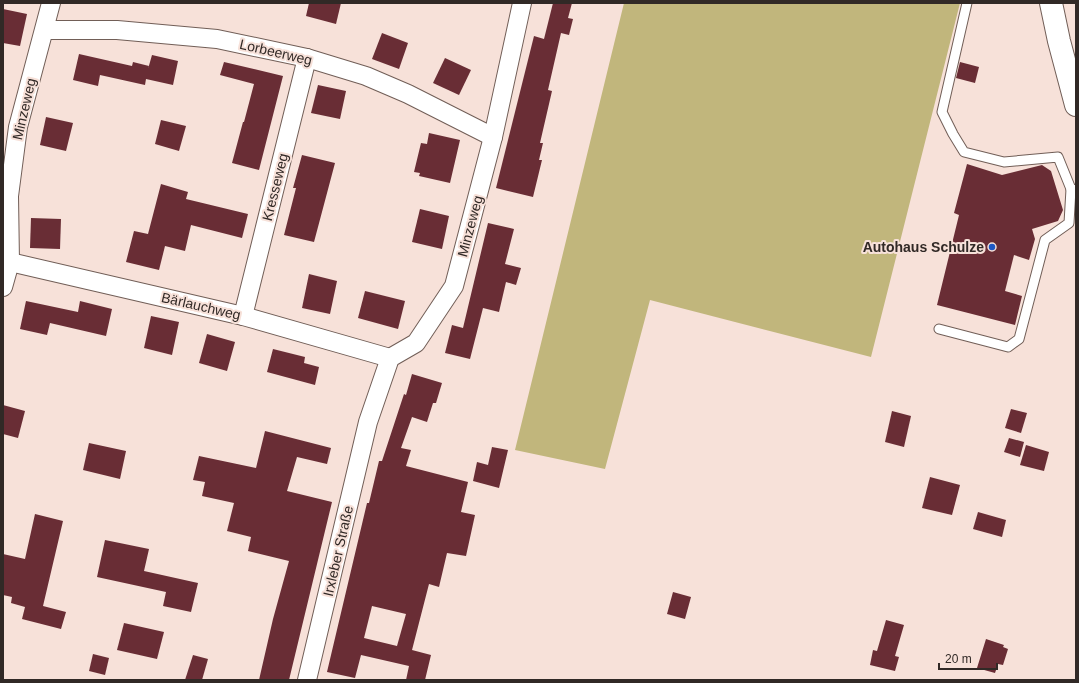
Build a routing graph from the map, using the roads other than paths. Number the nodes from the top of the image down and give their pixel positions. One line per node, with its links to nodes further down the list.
1 (51, 3): 5 (street, Minzeweg)
2 (522, 3): 8 (street, Minzeweg)
3 (967, 3): 9 (lane)
4 (1051, 3): 7 (main road)
5 (45, 30): 6 (street, Lorbeerweg); 10 (street, Minzeweg)
6 (307, 58): 8 (street, Lorbeerweg); 12 (street, Kresseweg)
7 (1076, 105)
8 (493, 137): 14 (street, Minzeweg)
9 (1073, 189): 13 (lane)
10 (10, 262): 11 (street, Minzeweg); 12 (street, Bärlauchweg)
11 (3, 288)
12 (243, 316): 14 (street, Bärlauchweg)
13 (939, 329)
14 (390, 358): 15 (street, Irxleber Straße)
15 (307, 680)

